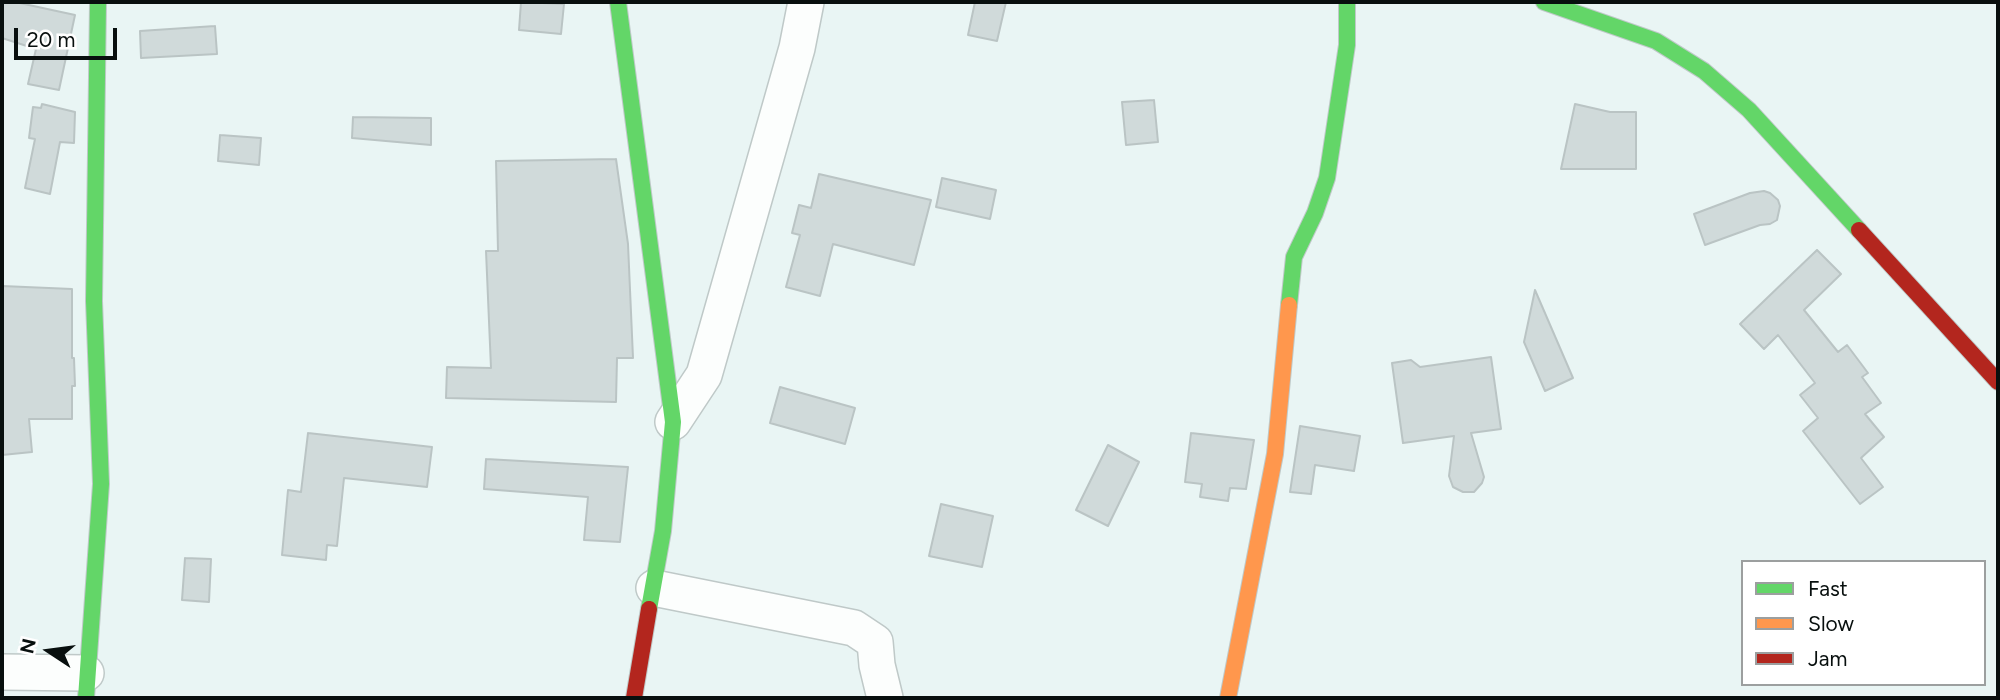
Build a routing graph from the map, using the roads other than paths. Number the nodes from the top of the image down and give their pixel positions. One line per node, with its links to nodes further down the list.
1 (98, 2): 10 (street)
2 (618, 2): 7 (street)
3 (806, 2): 7 (street)
4 (1347, 2): 13 (street)
5 (1544, 2): 6 (street)
6 (1998, 382)
7 (673, 422): 8 (street)
8 (654, 588): 11 (street); 12 (street)
9 (2, 672): 10 (street)
10 (86, 686)
11 (634, 698)
12 (885, 698)
13 (1228, 698)

